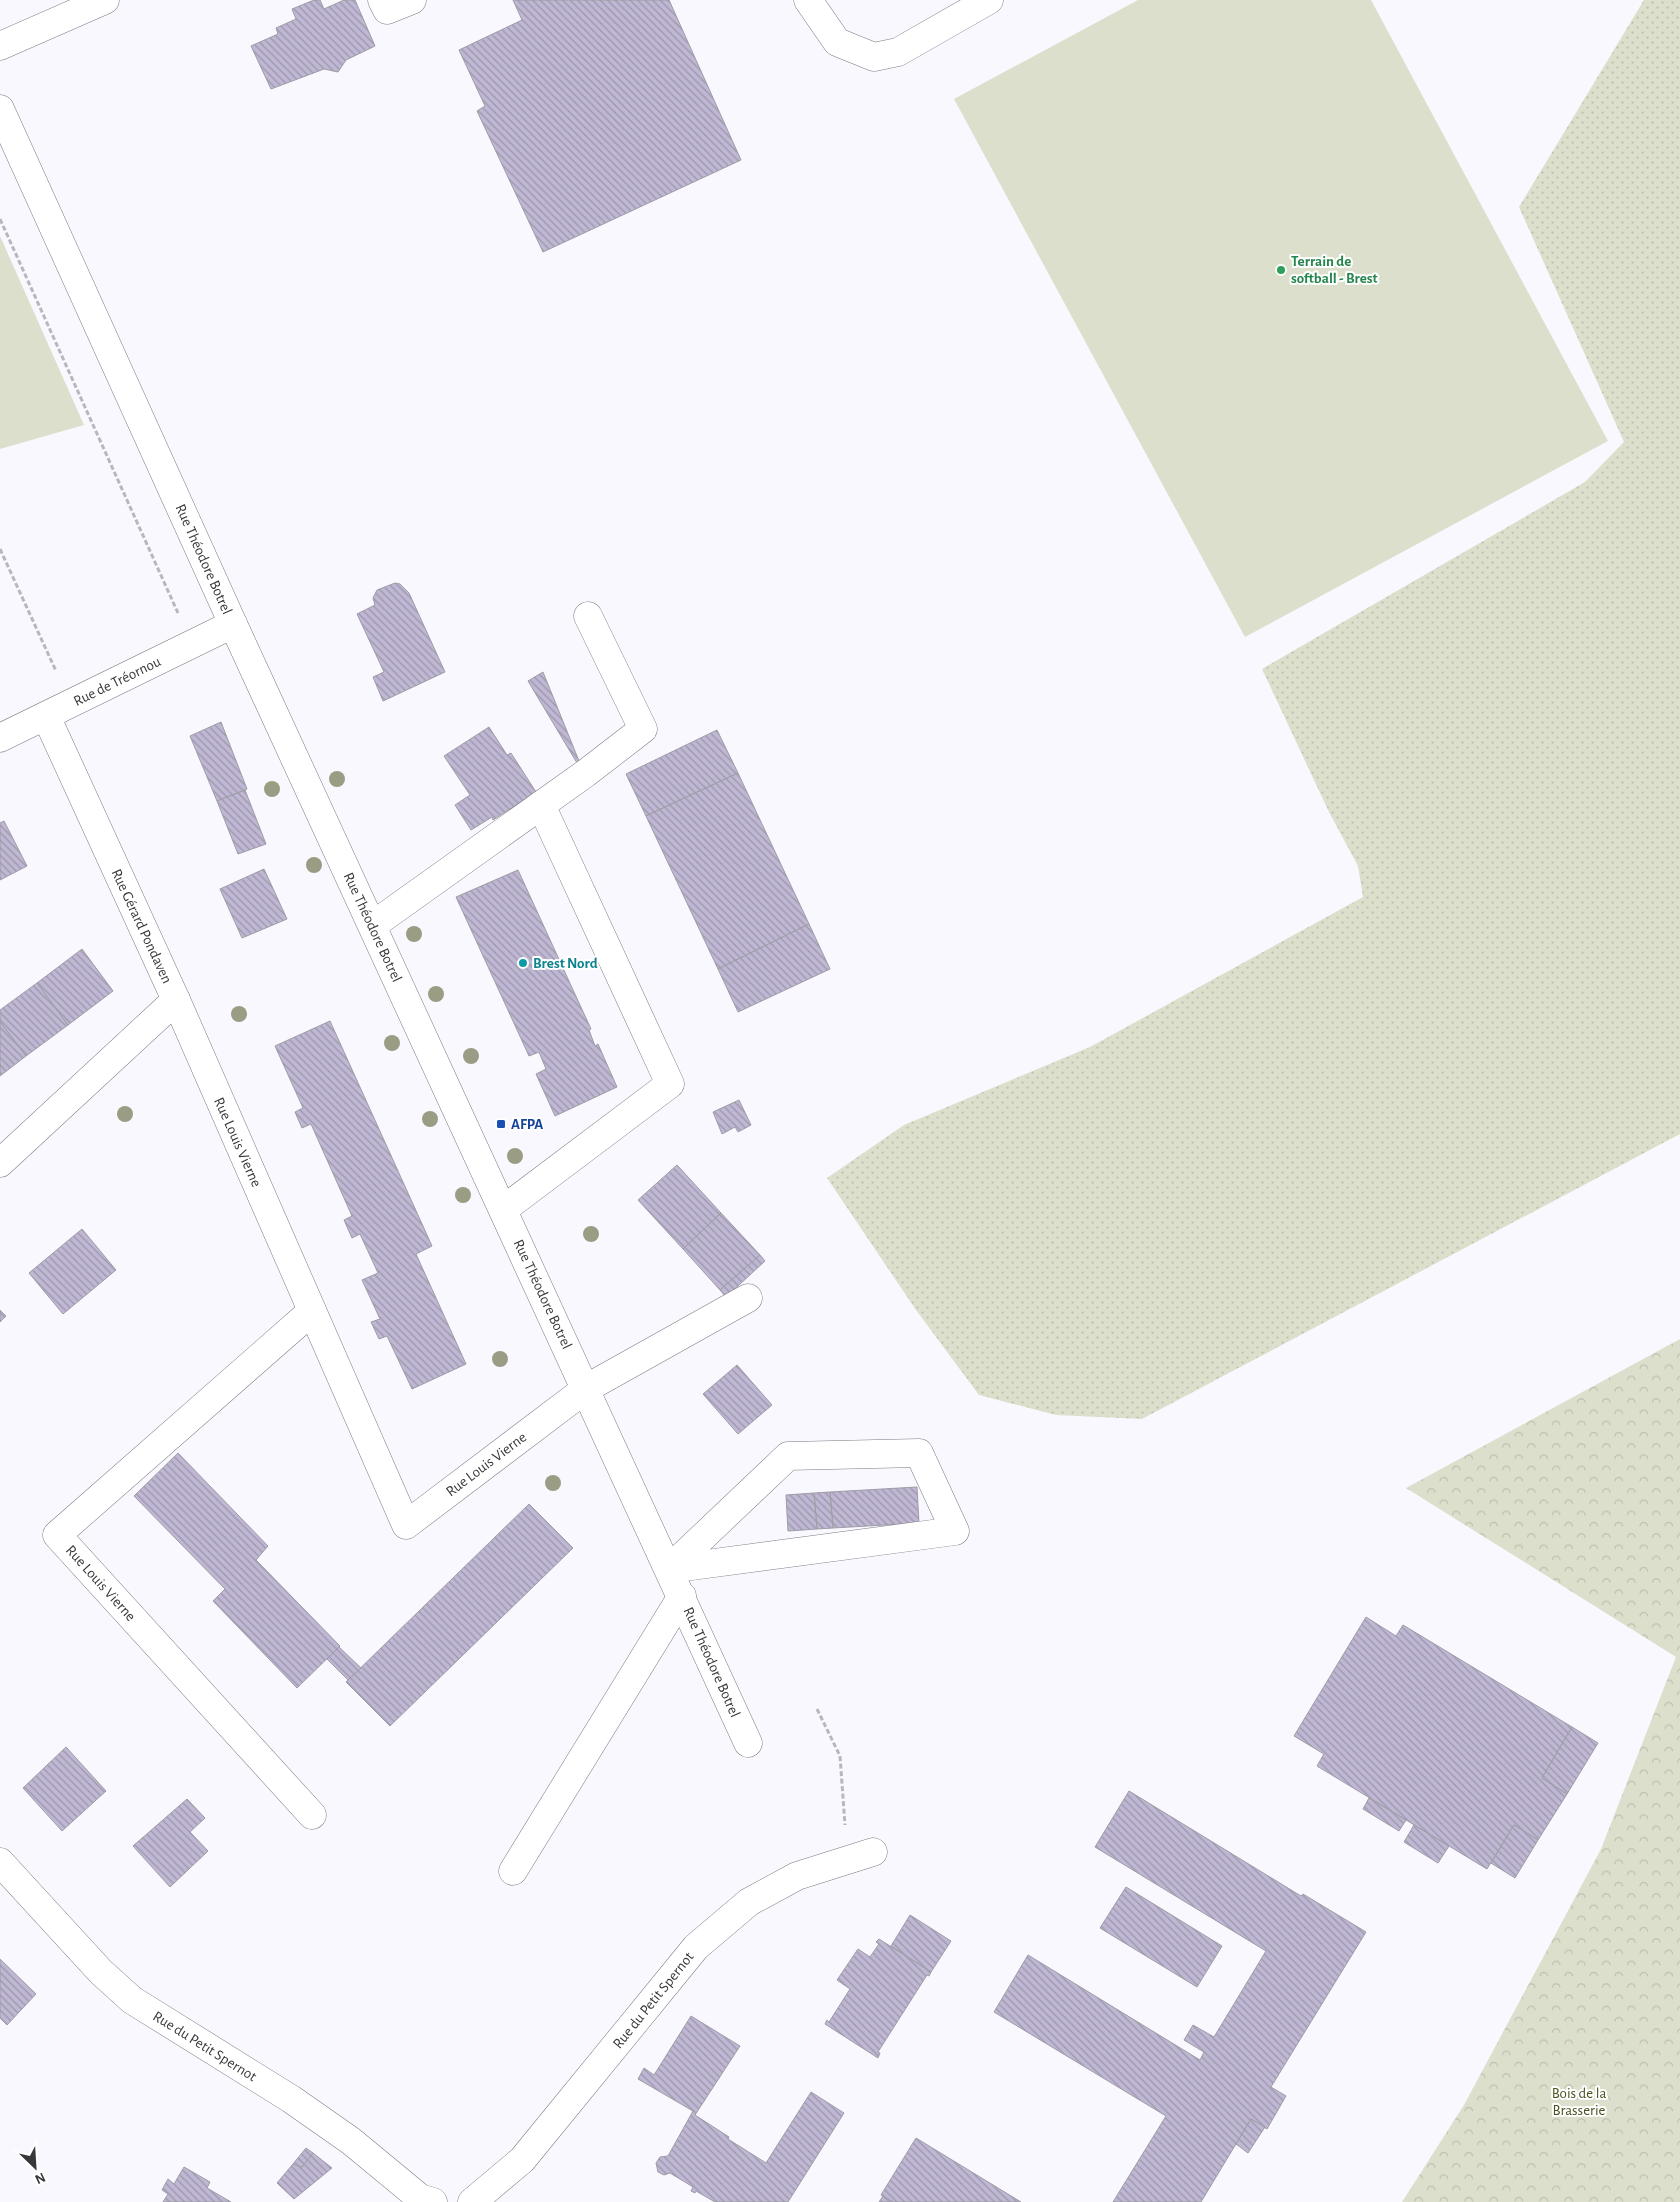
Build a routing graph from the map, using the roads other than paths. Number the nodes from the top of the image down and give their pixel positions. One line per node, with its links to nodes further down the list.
1 (105, 0): 6 (street)
2 (382, 0): 3 (street)
3 (412, 0)
4 (808, 0): 5 (street)
5 (989, 0)
6 (51, 11): 7 (street)
7 (0, 46)
8 (0, 109): 10 (street, Rue Théodore Botrel)
9 (588, 616): 13 (street)
10 (233, 624): 11 (street, Rue de Tréornou); 14 (street, Rue Théodore Botrel)
11 (46, 716): 12 (street, Rue de Tréornou); 15 (street, Rue Gérard Pondaven)
12 (0, 738)
13 (541, 805): 14 (street); 17 (street)
14 (372, 925): 17 (street, Rue Théodore Botrel)
15 (176, 1000): 16 (street, Rue Gérard Pondaven); 19 (street, Rue Louis Vierne)
16 (0, 1163)
17 (504, 1209): 20 (street, Rue Théodore Botrel)
18 (748, 1298): 20 (street)
19 (312, 1311): 20 (street, Rue Louis Vierne); 24 (street, Rue Louis Vierne)
20 (587, 1388): 21 (street, Rue Théodore Botrel)
21 (669, 1569): 21 (street); 22 (street, Rue Théodore Botrel)
22 (682, 1596): 23 (street, Rue Théodore Botrel); 27 (street)
23 (748, 1743)
24 (312, 1815)
25 (873, 1852): 29 (street, Rue du Petit Spernot)
26 (0, 1862): 28 (street, Rue du Petit Spernot)
27 (513, 1871)
28 (432, 2202)
29 (472, 2202)

